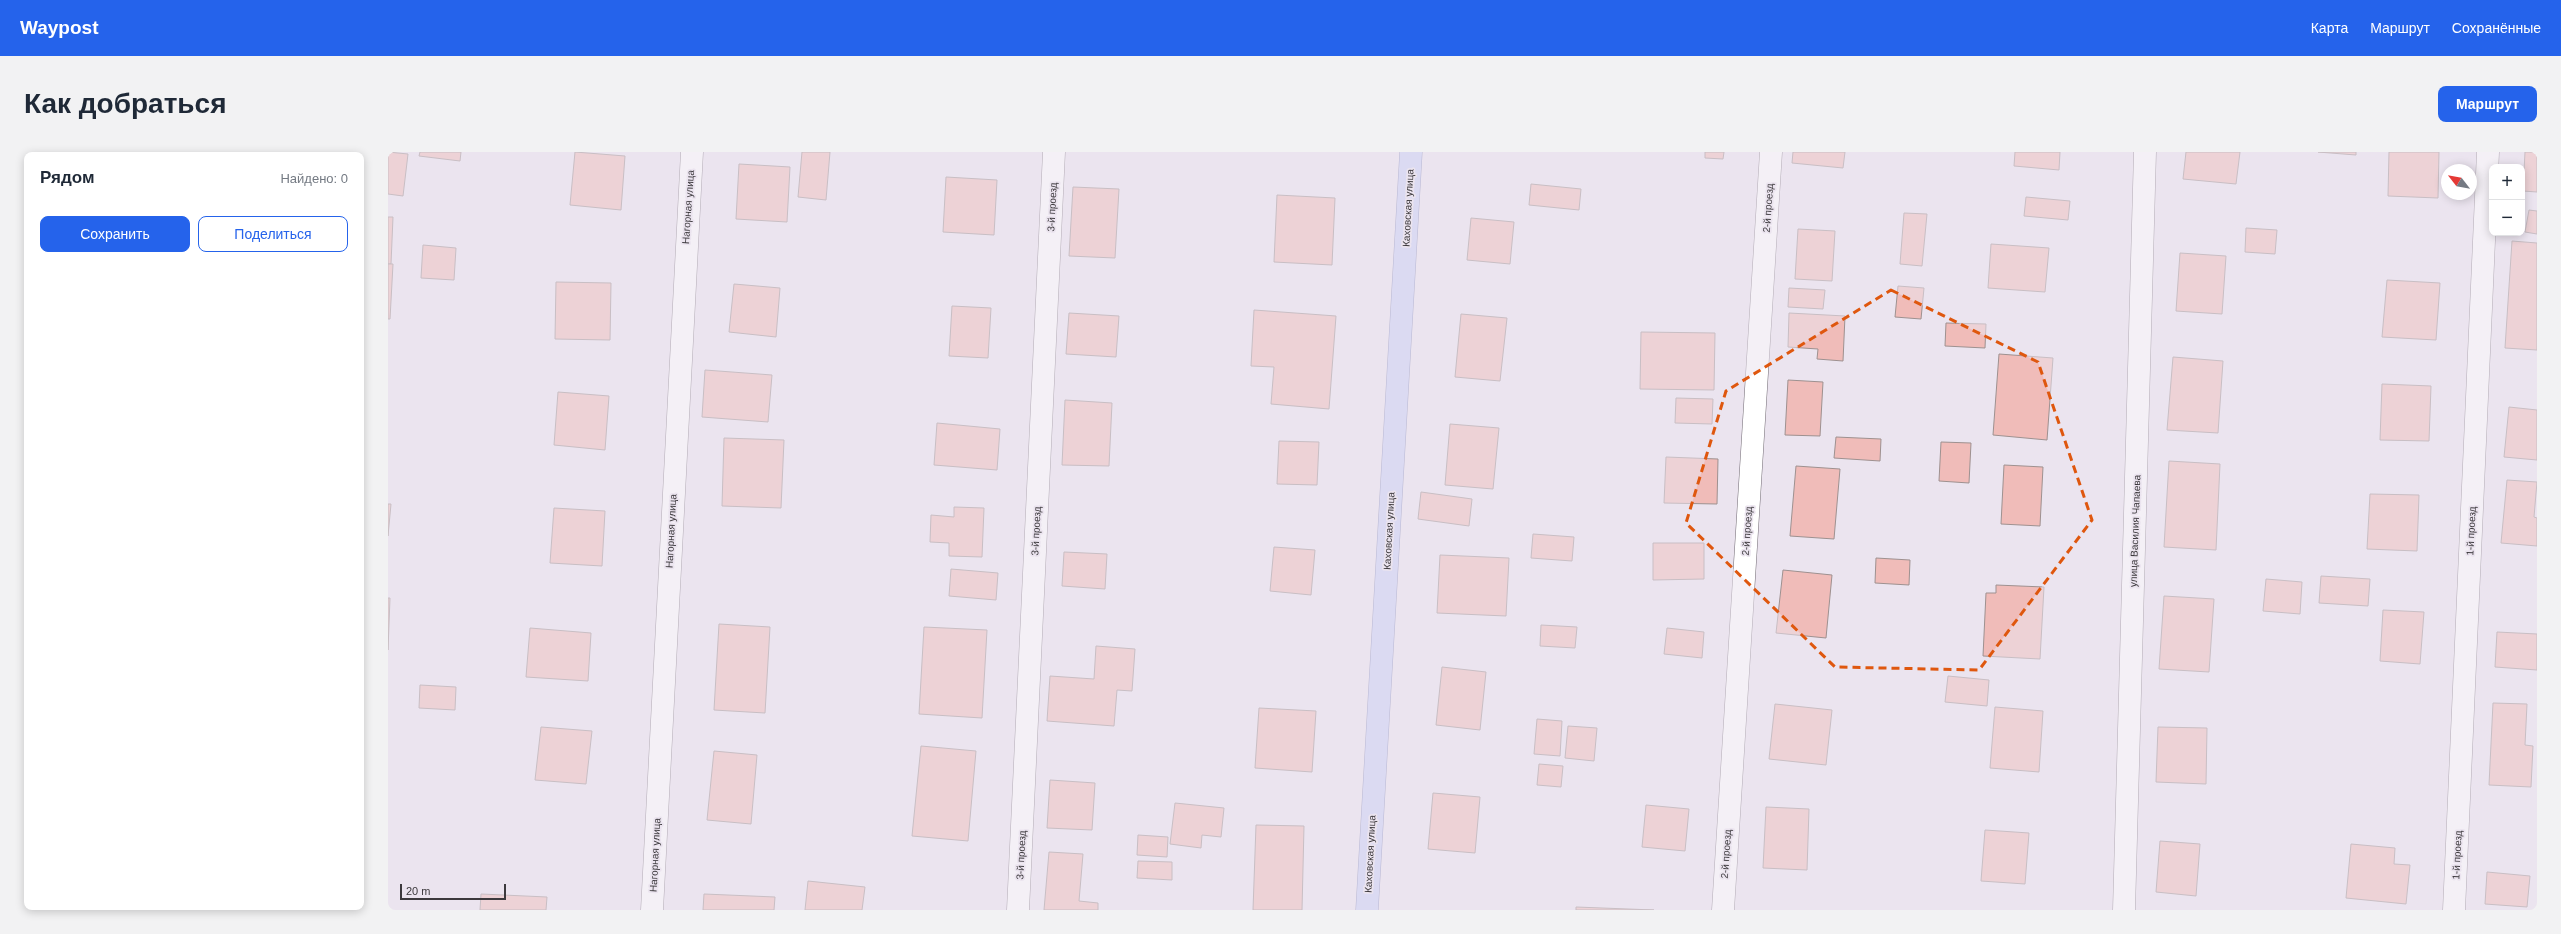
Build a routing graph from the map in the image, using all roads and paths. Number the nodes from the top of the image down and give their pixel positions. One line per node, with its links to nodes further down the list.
1 (692, 152): 7 (street, Нагорная улица)
2 (1054, 152): 8 (street, 3-й проезд)
3 (1411, 152): 9 (main road, Каховская улица)
4 (1771, 152): 10 (street, 2-й проезд)
5 (2145, 152): 11 (street, улица Василия Чапаева)
6 (2488, 152): 12 (street, 1-й проезд)
7 (652, 910)
8 (1018, 910)
9 (1367, 910)
10 (1723, 910)
11 (2124, 910)
12 (2454, 910)

